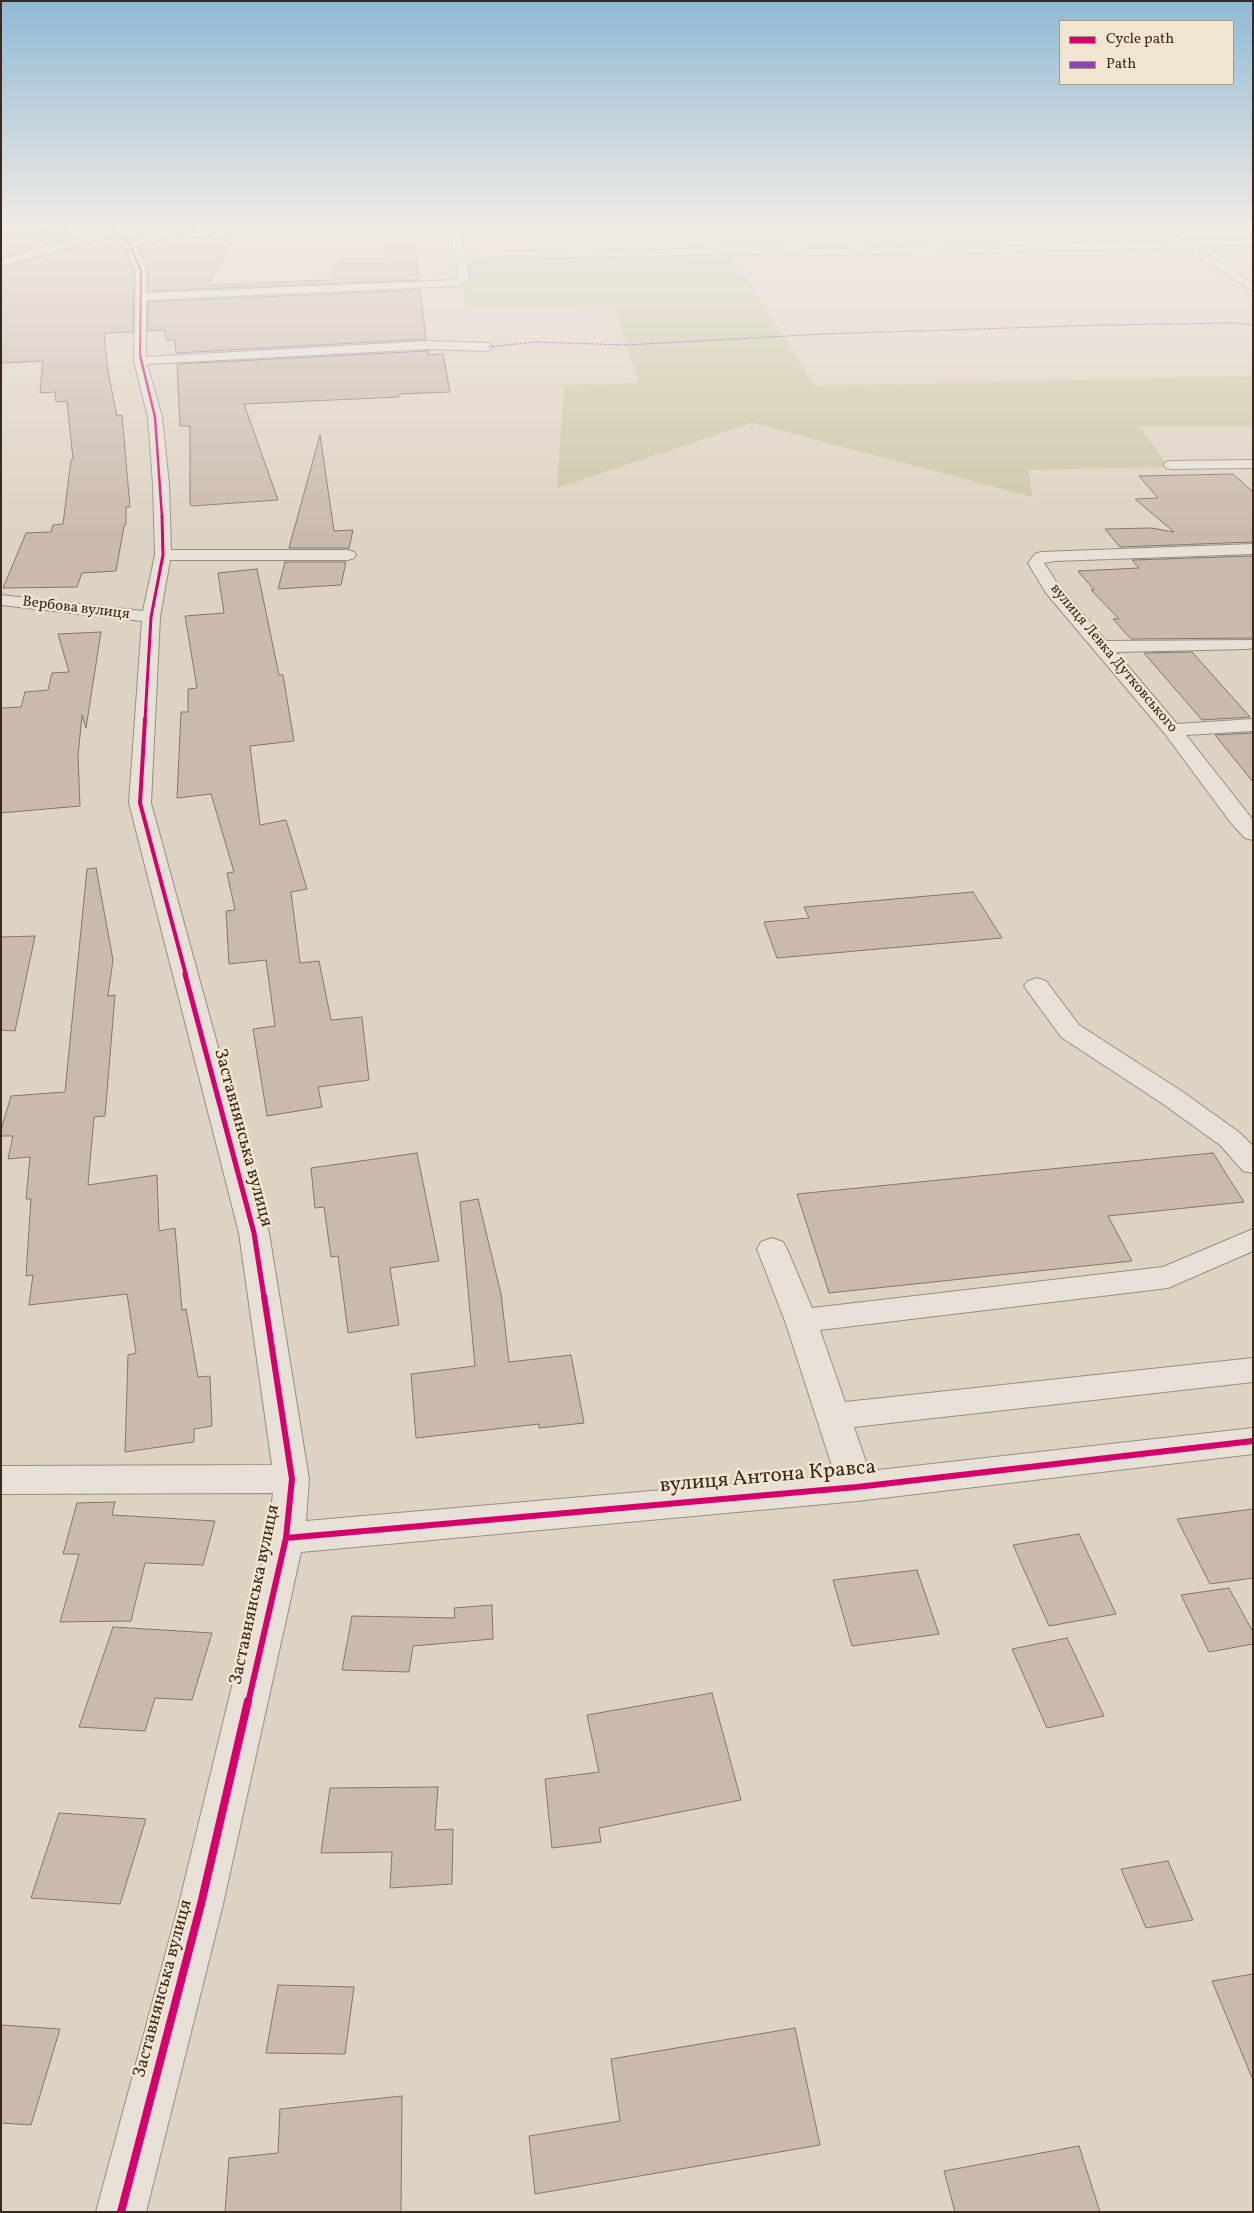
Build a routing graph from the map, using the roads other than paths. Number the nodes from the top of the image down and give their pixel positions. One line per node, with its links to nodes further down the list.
1 (141, 331): 3 (street, Заставнянська вулиця)
2 (488, 347): 3 (street)
3 (140, 361): 7 (street, Заставнянська вулиця)
4 (1253, 464): 5 (street)
5 (1171, 465)
6 (1253, 549): 12 (street, вулиця Левка Дутковського)
7 (163, 555): 8 (street); 10 (street, Заставнянська вулиця)
8 (348, 555)
9 (1, 600): 10 (street, Вербова вулиця)
10 (151, 618): 24 (street, Заставнянська вулиця)
11 (1247, 644): 12 (street)
12 (1101, 647): 14 (street, вулиця Левка Дутковського)
13 (1253, 725): 14 (street)
14 (1172, 730): 15 (street, вулиця Левка Дутковського)
15 (1248, 822)
16 (1037, 986): 17 (street)
17 (1253, 1164)
18 (1253, 1239): 20 (street)
19 (772, 1249): 20 (street)
20 (801, 1321): 22 (street)
21 (1253, 1370): 22 (street)
22 (833, 1416): 26 (street)
23 (1253, 1441): 26 (street, вулиця Антона Кравса)
24 (292, 1479): 25 (street); 27 (street, Заставнянська вулиця)
25 (1, 1480)
26 (857, 1487): 27 (street, вулиця Антона Кравса)
27 (286, 1538): 28 (street, Заставнянська вулиця)
28 (121, 2212)

